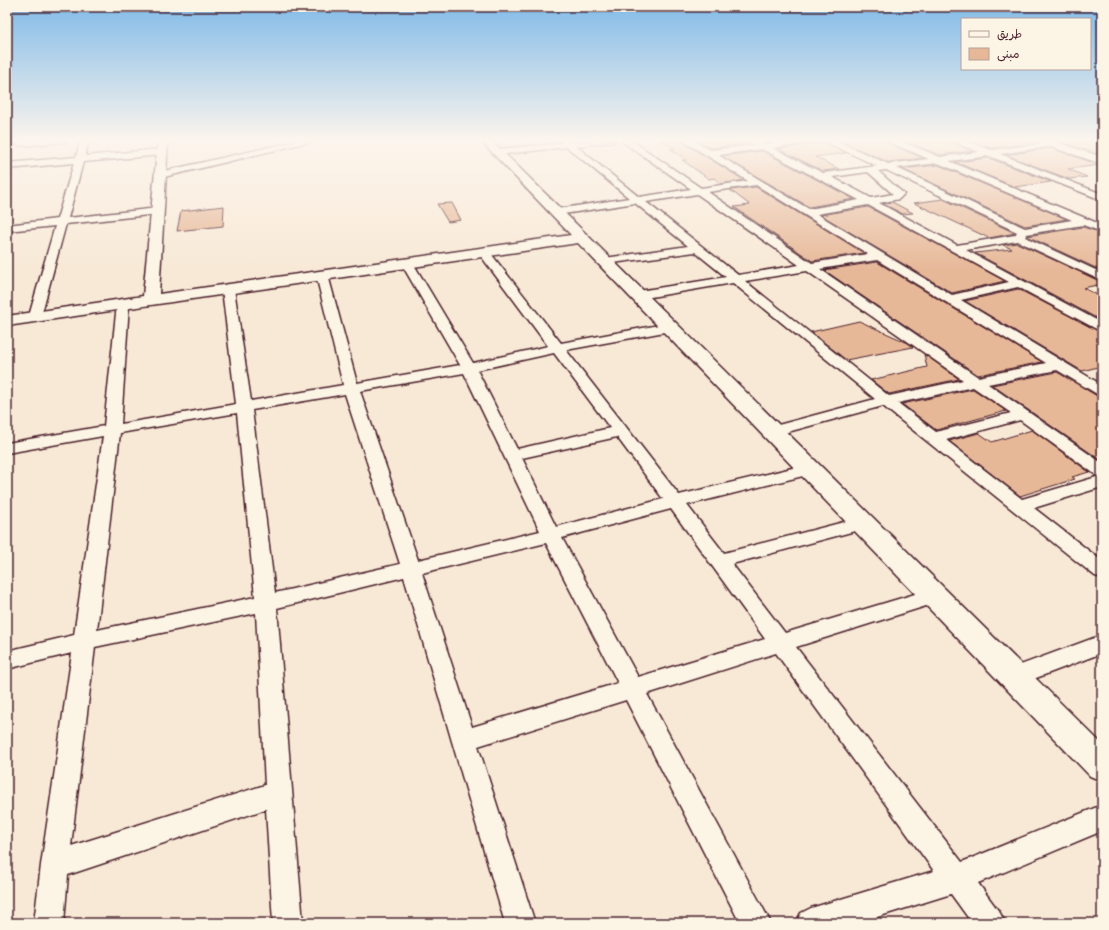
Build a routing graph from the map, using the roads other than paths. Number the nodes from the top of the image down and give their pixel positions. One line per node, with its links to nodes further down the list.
1 (73, 183): 21 (street)
2 (159, 183): 17 (street)
3 (528, 183): 18 (street)
4 (617, 183): 15 (street)
5 (690, 183): 13 (street)
6 (749, 183): 13 (street)
7 (760, 183): 19 (street)
8 (835, 183): 16 (street)
9 (887, 183): 16 (street)
10 (919, 183): 25 (street)
11 (995, 183): 22 (street)
12 (1068, 183): 14 (street)
13 (701, 191): 15 (street); 33 (street)
14 (1102, 197)
15 (638, 200): 18 (street); 27 (street)
16 (869, 202): 19 (street); 28 (street)
17 (158, 210): 21 (street); 41 (street)
18 (557, 212): 26 (street)
19 (808, 212): 30 (street)
20 (1102, 218): 22 (street)
21 (61, 221): 23 (street); 43 (street)
22 (1085, 222): 24 (street); 25 (street)
23 (7, 228)
24 (1102, 229)
25 (1021, 235): 28 (street); 35 (street)
26 (582, 238): 29 (street); 31 (street)
27 (698, 248): 31 (street); 36 (street)
28 (956, 248): 37 (street)
29 (484, 252): 32 (street); 47 (street)
30 (878, 256): 33 (street); 40 (street)
31 (605, 262): 39 (street)
32 (407, 263): 34 (street); 49 (street)
33 (811, 267): 36 (street); 50 (street)
34 (322, 275): 38 (street); 51 (street)
35 (1102, 277)
36 (736, 279): 39 (street); 53 (street)
37 (1021, 284): 40 (street); 46 (street)
38 (228, 289): 41 (street); 54 (street)
39 (639, 295): 45 (street)
40 (950, 299): 48 (street)
41 (151, 300): 42 (street)
42 (123, 304): 43 (street); 56 (street)
43 (35, 316): 44 (street)
44 (7, 321)
45 (670, 327): 47 (street); 58 (street)
46 (1102, 328)
47 (556, 348): 49 (street); 57 (street)
48 (1058, 365): 50 (street); 52 (street)
49 (469, 368): 51 (street); 61 (street)
50 (976, 382): 53 (street); 55 (street)
51 (350, 388): 54 (street); 70 (street)
52 (1102, 391)
53 (886, 401): 58 (street); 59 (street)
54 (244, 407): 56 (street); 73 (street)
55 (1023, 414): 59 (street); 63 (street)
56 (112, 431): 60 (street); 74 (street)
57 (620, 431): 61 (street); 65 (street)
58 (772, 431): 62 (street)
59 (933, 438): 66 (street)
60 (7, 448)
61 (512, 455): 68 (street)
62 (809, 469): 65 (street); 67 (street)
63 (1102, 471)
64 (1102, 481): 66 (street)
65 (675, 502): 68 (street); 69 (street)
66 (1019, 506): 71 (street)
67 (863, 523): 69 (street); 72 (street)
68 (551, 535): 70 (street); 79 (street)
69 (718, 560): 75 (street)
70 (411, 568): 73 (street); 80 (street)
71 (1102, 571)
72 (935, 596): 75 (street); 78 (street)
73 (266, 602): 74 (street); 82 (street)
74 (84, 641): 77 (street); 84 (street)
75 (779, 643): 79 (street); 85 (street)
76 (1102, 644): 78 (street)
77 (7, 660)
78 (1015, 677): 81 (street)
79 (632, 690): 80 (street); 89 (street)
80 (463, 740): 88 (street)
81 (1102, 766)
82 (278, 793): 84 (street); 87 (street)
83 (1102, 818): 85 (street)
84 (55, 865): 86 (street)
85 (957, 878): 90 (street); 91 (street)
86 (49, 923)
87 (288, 923)
88 (520, 923)
89 (756, 923)
90 (811, 923)
91 (990, 923)

